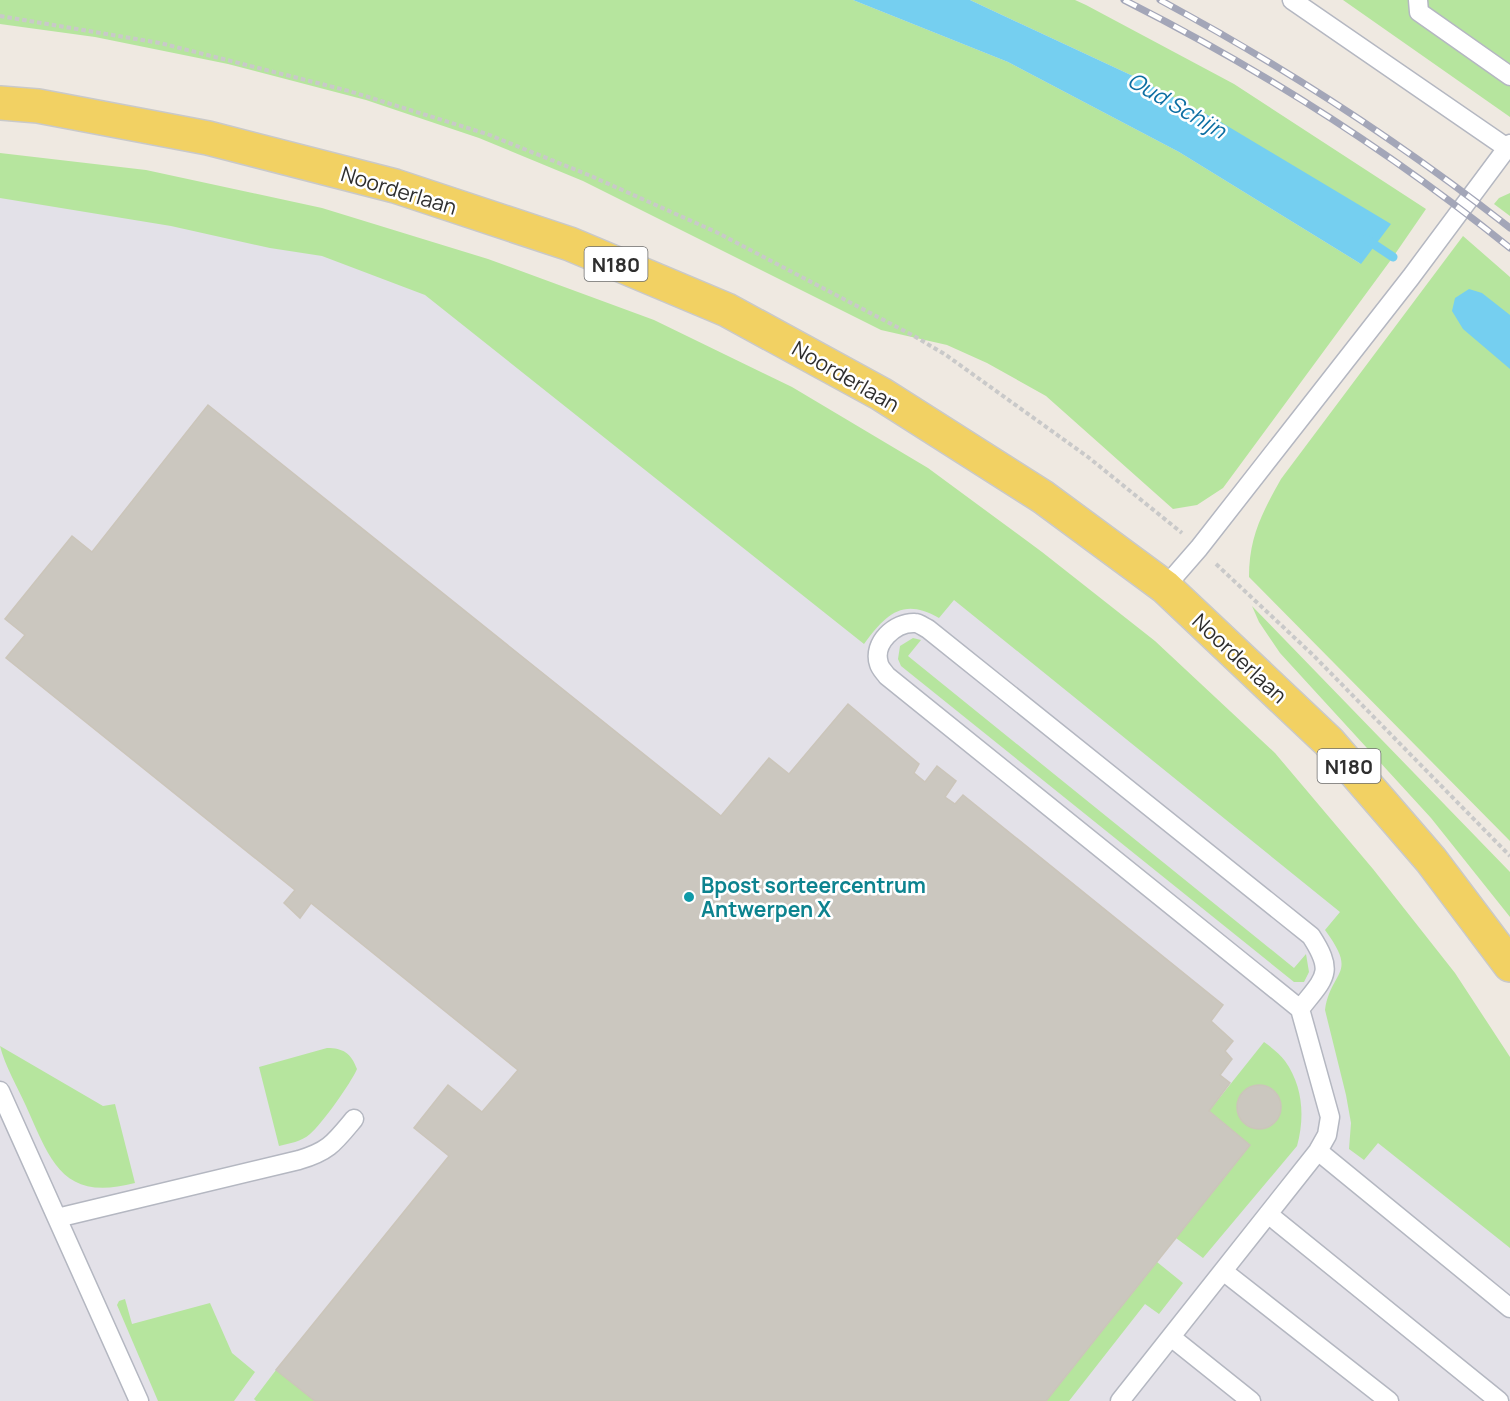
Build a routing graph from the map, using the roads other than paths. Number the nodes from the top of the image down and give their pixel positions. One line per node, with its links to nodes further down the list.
1 (1292, 0): 5 (lane)
2 (1418, 0): 3 (lane)
3 (1510, 76)
4 (0, 102): 6 (main road, Noorderlaan / N180)
5 (1509, 147): 6 (lane)
6 (1165, 587): 7 (main road, Noorderlaan / N180)
7 (1510, 965)
8 (1300, 1009): 8 (lane); 11 (lane)
9 (0, 1091): 13 (lane)
10 (354, 1119): 13 (lane)
11 (1318, 1151): 12 (lane); 15 (lane)
12 (1268, 1214): 14 (lane); 21 (lane)
13 (57, 1218): 18 (lane)
14 (1223, 1271): 16 (lane); 20 (lane)
15 (1510, 1308)
16 (1171, 1337): 17 (lane); 19 (lane)
17 (1129, 1398)
18 (139, 1401)
19 (1251, 1401)
20 (1389, 1401)
21 (1499, 1401)

